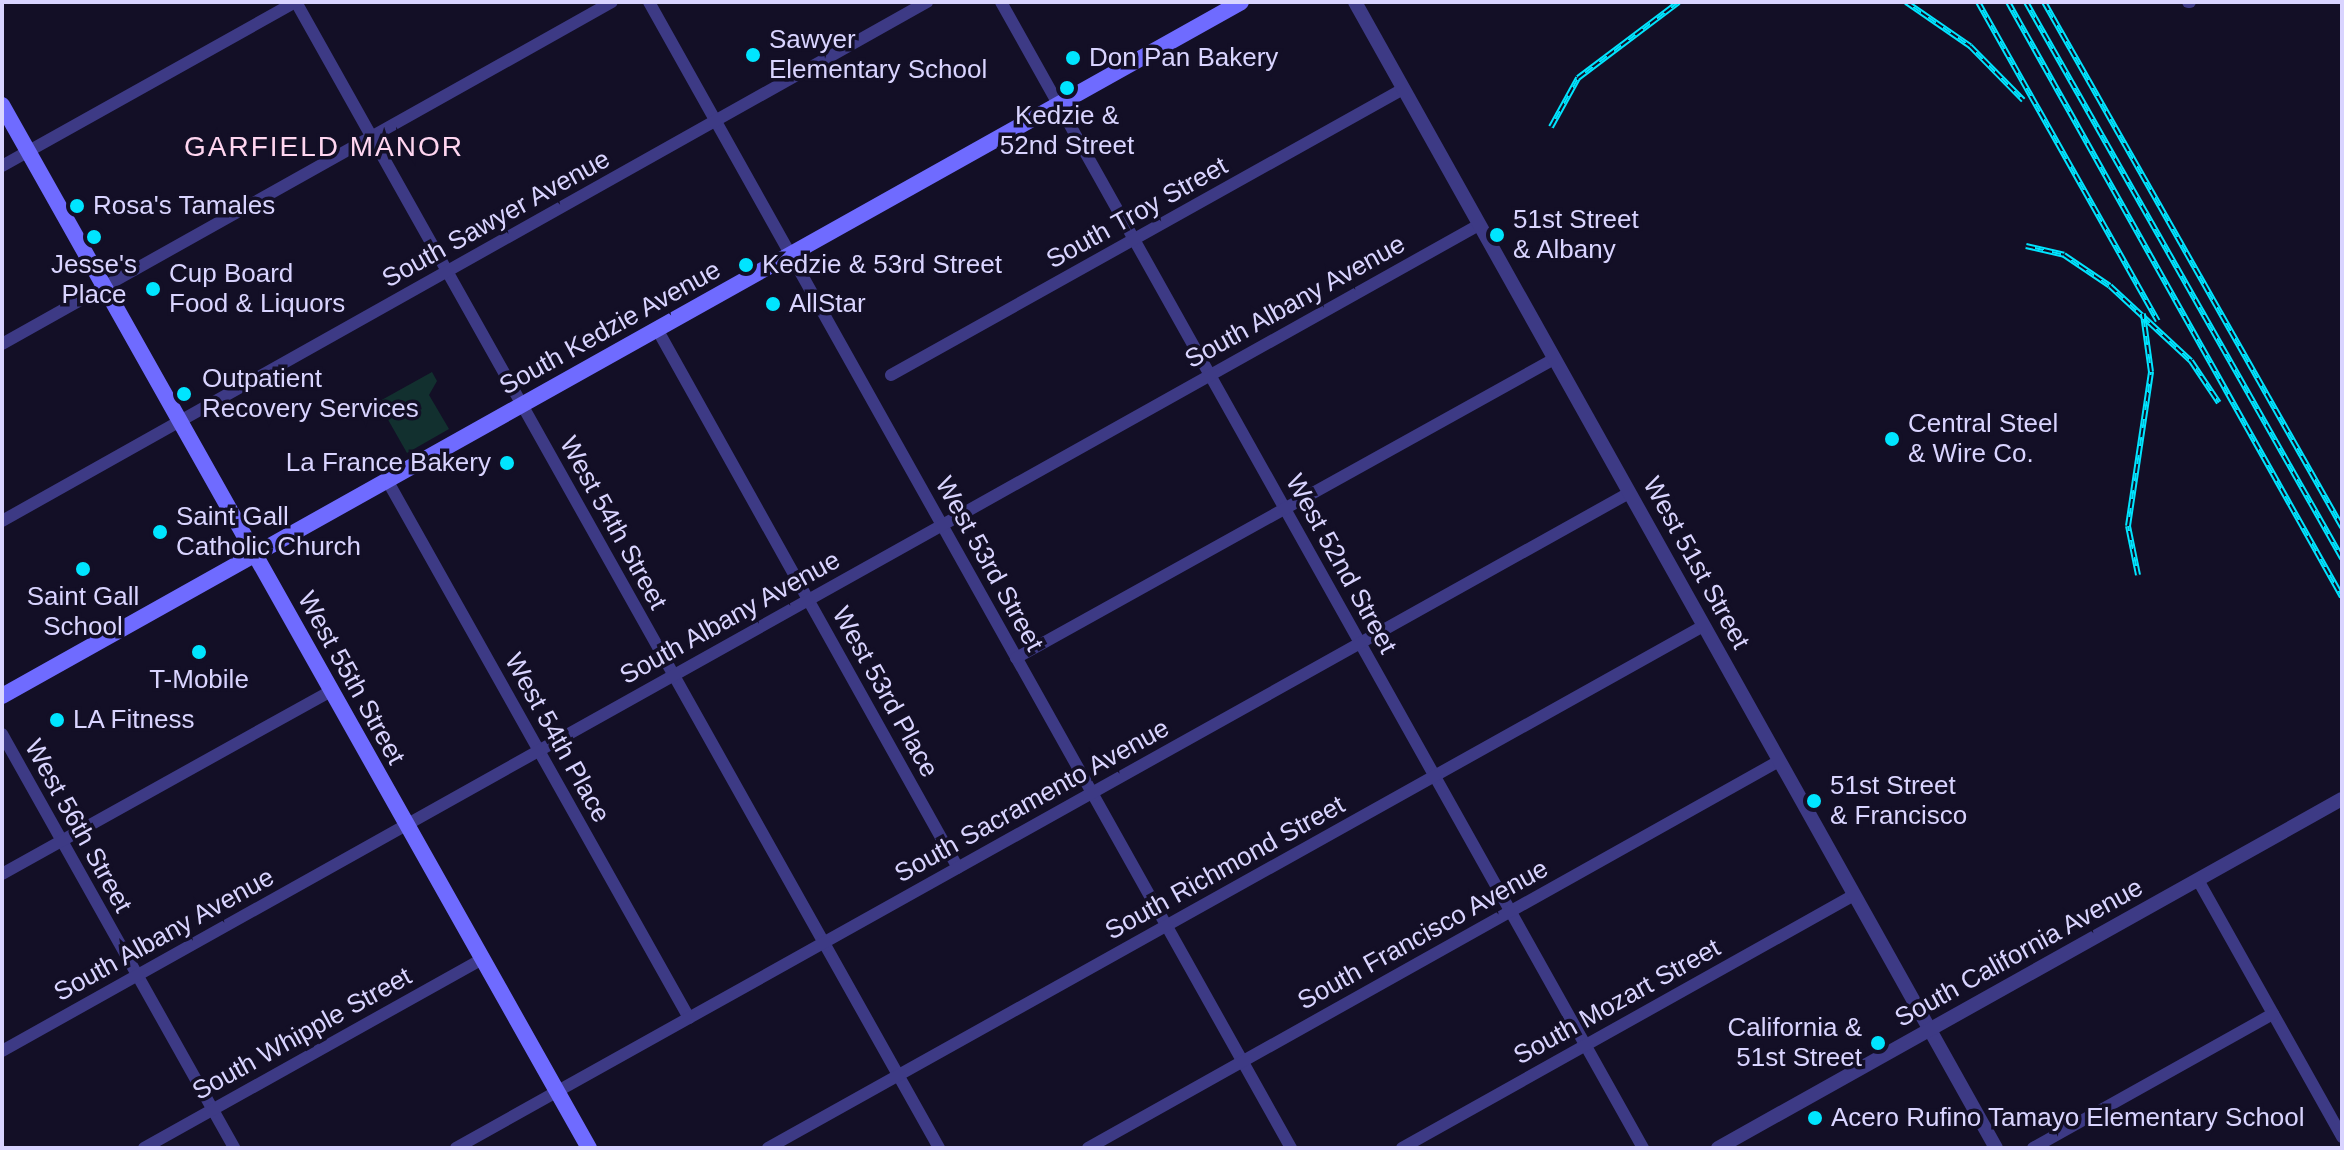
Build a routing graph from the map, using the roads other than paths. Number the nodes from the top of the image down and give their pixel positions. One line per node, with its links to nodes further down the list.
1 (296, 2): 12 (street, West 54th Street); 13 (street)
2 (612, 2): 12 (street)
3 (649, 2): 11 (street, West 53rd Street)
4 (927, 2): 11 (street, South Sawyer Avenue)
5 (1001, 2): 9 (street, West 52nd Street)
6 (1241, 2): 9 (main road, South Kedzie Avenue)
7 (1355, 2): 8 (street, West 51st Street)
8 (1403, 89): 15 (street, West 51st Street); 16 (street, South Troy Street)
9 (1058, 104): 16 (street, West 52nd Street); 17 (main road, South Kedzie Avenue)
10 (2, 105): 13 (main road, West 55th Street)
11 (715, 121): 17 (street, West 53rd Street); 18 (street, South Sawyer Avenue)
12 (371, 137): 18 (street, West 54th Street); 19 (street)
13 (28, 151): 14 (street); 19 (main road, West 55th Street)
14 (2, 166)
15 (1479, 225): 22 (street, West 51st Street); 24 (street, South Albany Avenue)
16 (1134, 240): 23 (street, South Troy Street); 24 (street, West 52nd Street)
17 (790, 255): 20 (main road, South Kedzie Avenue); 31 (street, West 53rd Street)
18 (447, 272): 25 (street, West 54th Street); 26 (street, South Sawyer Avenue)
19 (104, 287): 21 (street); 26 (main road, West 55th Street)
20 (657, 329): 25 (main road, South Kedzie Avenue); 33 (street, West 53rd Place)
21 (2, 344)
22 (1554, 359): 28 (street, West 51st Street); 29 (street)
23 (891, 375)
24 (1210, 375): 29 (street, West 52nd Street); 31 (street, South Albany Avenue)
25 (521, 405): 27 (main road, South Kedzie Avenue); 37 (street, West 54th Street)
26 (180, 421): 30 (street, South Sawyer Avenue); 32 (main road, West 55th Street)
27 (387, 480): 32 (main road, South Kedzie Avenue); 41 (street, West 54th Place)
28 (1629, 493): 34 (street, West 51st Street); 35 (street, South Sacramento Avenue)
29 (1285, 509): 35 (street, West 52nd Street); 36 (street)
30 (2, 521)
31 (942, 525): 33 (street, South Albany Avenue); 36 (street, West 53rd Street)
32 (255, 555): 38 (main road, West 55th Street); 39 (main road, South Kedzie Avenue)
33 (809, 600): 37 (street, South Albany Avenue); 48 (street, West 53rd Place)
34 (1703, 626): 42 (street, West 51st Street); 43 (street, South Richmond Street)
35 (1360, 643): 43 (street, West 52nd Street); 44 (street, South Sacramento Avenue)
36 (1016, 658): 44 (street, West 53rd Street)
37 (673, 675): 41 (street, South Albany Avenue); 54 (street, West 54th Street)
38 (331, 691): 46 (main road, West 55th Street); 47 (street)
39 (2, 696)
40 (2, 734): 47 (street, West 56th Street)
41 (539, 751): 46 (street, South Albany Avenue); 58 (street, West 54th Place)
42 (1779, 761): 51 (street, West 51st Street); 52 (street, South Francisco Avenue)
43 (1435, 776): 52 (street, West 52nd Street); 53 (street, South Richmond Street)
44 (1092, 793): 48 (street, South Sacramento Avenue); 53 (street, West 53rd Street)
45 (2342, 799): 50 (street, South California Avenue)
46 (407, 824): 55 (main road, West 55th Street); 56 (street, South Albany Avenue)
47 (62, 841): 49 (street); 56 (street, West 56th Street)
48 (958, 868): 54 (street, South Sacramento Avenue)
49 (2, 874)
50 (2198, 880): 57 (street); 59 (street, South California Avenue)
51 (1854, 895): 59 (street, West 51st Street); 60 (street, South Mozart Street)
52 (1511, 911): 60 (street, West 52nd Street); 62 (street, South Francisco Avenue)
53 (1167, 926): 62 (street, West 53rd Street); 63 (street, South Richmond Street)
54 (824, 943): 58 (street, South Sacramento Avenue); 63 (street, West 54th Street)
55 (482, 959): 64 (main road, West 55th Street); 65 (street, South Whipple Street)
56 (137, 975): 61 (street, South Albany Avenue); 65 (street, West 56th Street)
57 (2273, 1014): 66 (street); 79 (street)
58 (689, 1018): 64 (street, South Sacramento Avenue)
59 (1930, 1030): 77 (street, South California Avenue); 78 (street, West 51st Street)
60 (1586, 1045): 75 (street, South Mozart Street); 76 (street, West 52nd Street)
61 (2, 1051)
62 (1242, 1061): 73 (street, South Francisco Avenue); 74 (street, West 53rd Street)
63 (898, 1075): 71 (street, South Richmond Street); 72 (street, West 54th Street)
64 (557, 1092): 69 (street, South Sacramento Avenue); 70 (main road, West 55th Street)
65 (213, 1110): 67 (street, South Whipple Street); 68 (street, West 56th Street)
66 (2342, 1137)
67 (144, 1148)
68 (234, 1148)
69 (456, 1148)
70 (589, 1148)
71 (768, 1148)
72 (939, 1148)
73 (1088, 1148)
74 (1291, 1148)
75 (1402, 1148)
76 (1643, 1148)
77 (1718, 1148)
78 (1996, 1148)
79 (2033, 1148)

